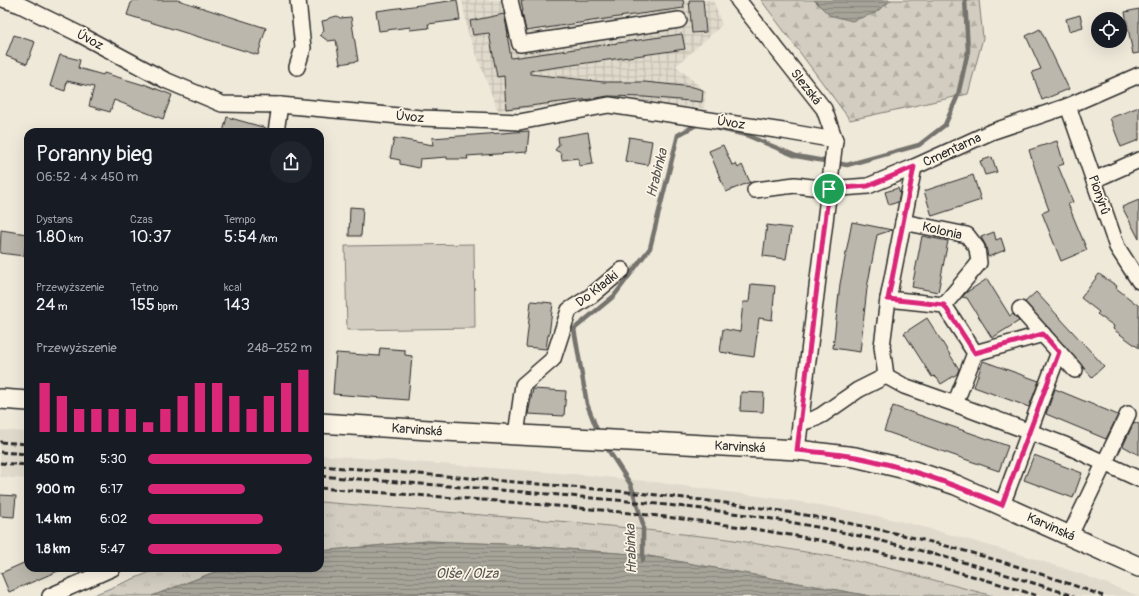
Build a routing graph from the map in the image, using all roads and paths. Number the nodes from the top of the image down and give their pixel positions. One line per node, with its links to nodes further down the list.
1 (5, 0): 8 (street, Úvoz)
2 (298, 0): 6 (street)
3 (510, 0): 5 (street)
4 (738, 0): 11 (street, Slezská)
5 (679, 20)
6 (296, 67)
7 (1139, 75): 9 (street, Cmentarna)
8 (280, 105): 10 (street); 11 (street, Úvoz)
9 (1068, 106): 13 (street, Cmentarna); 14 (street, Pionýrů)
10 (277, 128)
11 (835, 146): 15 (street, Slezská)
12 (1139, 160): 14 (street)
13 (914, 167): 15 (street, Cmentarna); 17 (street, Kolonia)
14 (1094, 180): 19 (street, Pionýrů)
15 (830, 185): 16 (street, Cmentarna); 33 (street)
16 (754, 190)
17 (903, 222): 20 (street, Kolonia); 21 (street, Kolonia)
18 (622, 270): 35 (street, Do Kładki)
19 (1139, 281)
20 (888, 299): 21 (street); 27 (street, Kolonia)
21 (944, 305): 25 (street)
22 (1020, 309): 23 (street)
23 (1043, 334): 24 (street); 25 (street)
24 (1059, 352): 26 (street); 34 (street)
25 (975, 353): 30 (street)
26 (1075, 370)
27 (886, 376): 30 (street); 33 (street)
28 (0, 399): 29 (main road)
29 (24, 401)
30 (955, 404): 34 (street)
31 (1128, 414): 37 (street)
32 (324, 423): 35 (main road, Karvinská)
33 (800, 423): 36 (street)
34 (1029, 432): 37 (street); 39 (street)
35 (516, 435): 36 (main road, Karvinská)
36 (797, 450): 39 (main road, Karvinská)
37 (1105, 463): 38 (street); 40 (street)
38 (1139, 479)
39 (1002, 505): 40 (main road, Karvinská)
40 (1070, 535): 41 (main road, Karvinská)
41 (1139, 567)
42 (104, 572): 43 (street)
43 (50, 596)

